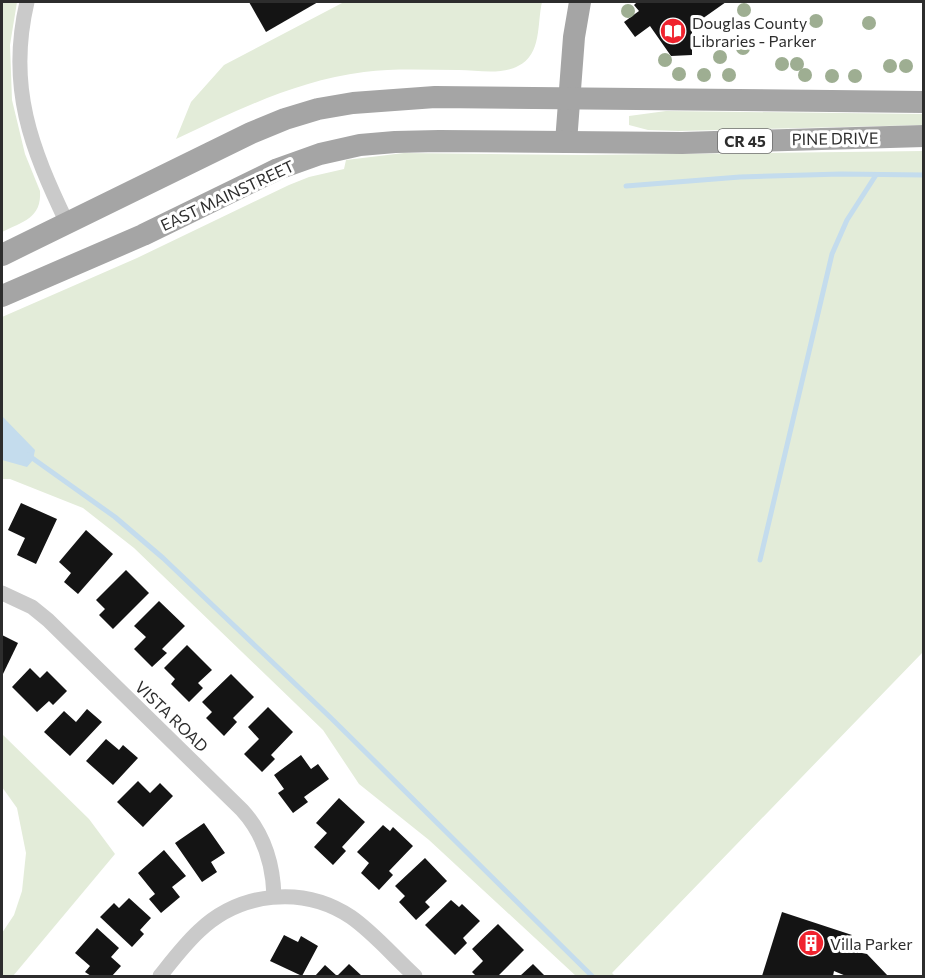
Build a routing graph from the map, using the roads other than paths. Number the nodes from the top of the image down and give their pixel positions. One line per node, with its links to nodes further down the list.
1 (27, 2): 7 (street)
2 (580, 2): 3 (main road)
3 (570, 99): 4 (main road); 6 (main road); 7 (main road)
4 (924, 102)
5 (924, 136): 6 (main road, PINE DRIVE / CR 45)
6 (566, 142): 9 (main road, EAST MAINSTREET)
7 (67, 223): 8 (main road)
8 (2, 255)
9 (2, 296)
10 (2, 594): 11 (street, VISTA ROAD)
11 (274, 896): 12 (street); 13 (street)
12 (160, 976)
13 (415, 976)

